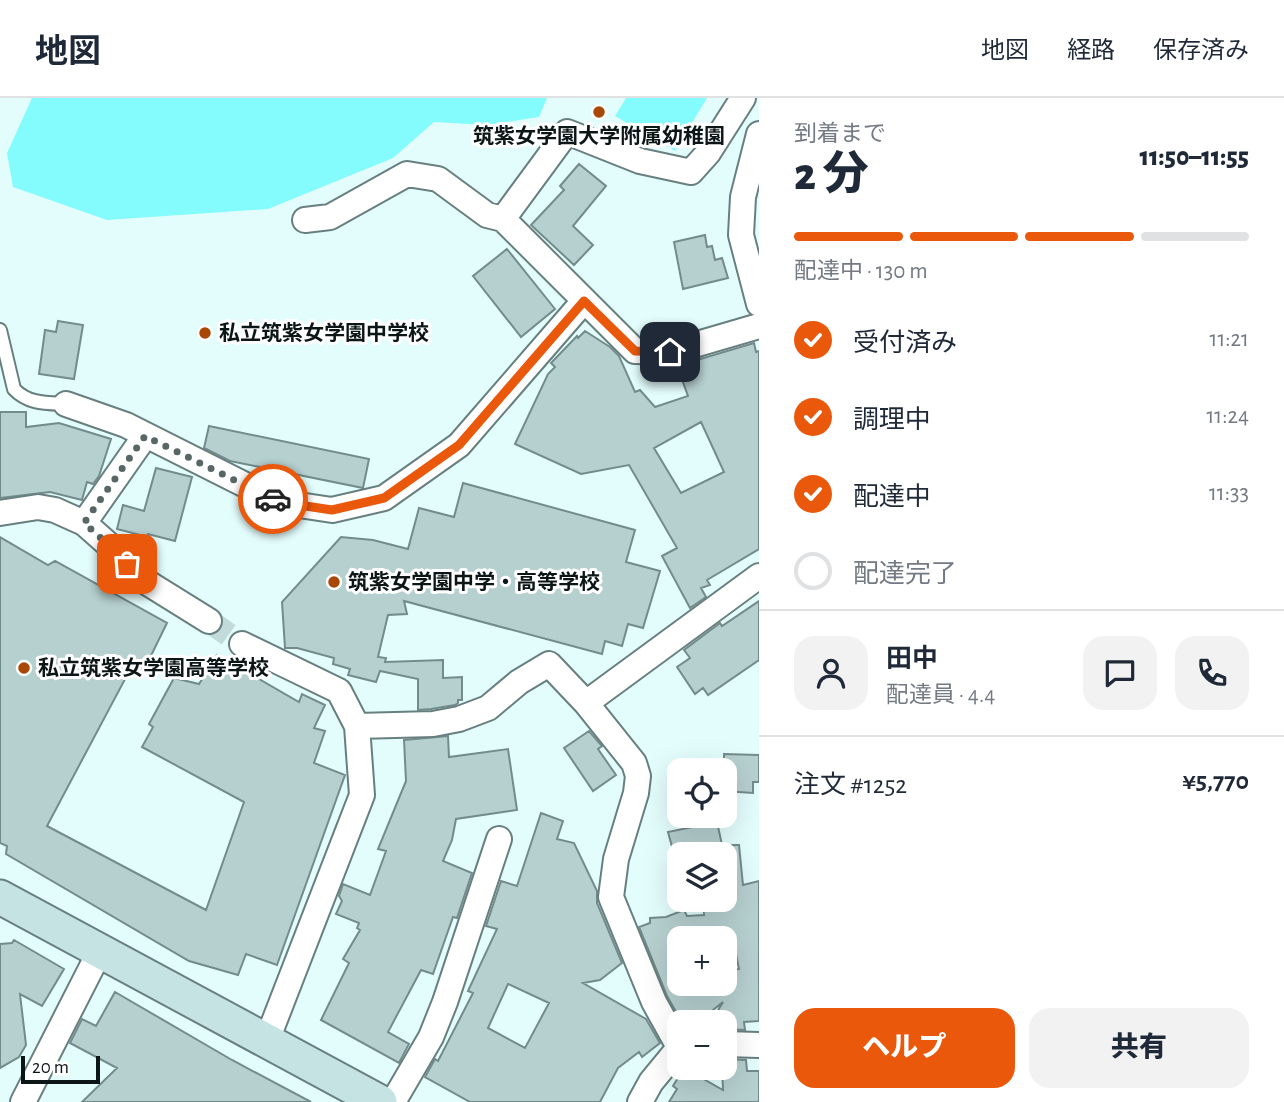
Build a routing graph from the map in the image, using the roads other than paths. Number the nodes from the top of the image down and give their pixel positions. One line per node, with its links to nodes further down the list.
1 (743, 98): 3 (street)
2 (759, 134): 6 (street)
3 (503, 219): 4 (street); 5 (street)
4 (305, 220)
5 (584, 301): 7 (street); 10 (street)
6 (759, 304)
7 (759, 326)
8 (0, 330): 9 (lane)
9 (66, 404): 10 (street)
10 (145, 436): 12 (street)
11 (0, 513): 12 (street)
12 (84, 523): 14 (street)
13 (759, 576): 16 (street)
14 (209, 621)
15 (242, 644): 17 (street)
16 (586, 703): 17 (street); 21 (street)
17 (358, 726): 22 (street)
18 (499, 839): 28 (street)
19 (0, 897): 20 (street)
20 (100, 949): 22 (street); 26 (street)
21 (667, 1026)
22 (267, 1040): 27 (street)
23 (737, 1044): 24 (street)
24 (759, 1045)
25 (667, 1063): 29 (street)
26 (23, 1102)
27 (380, 1102)
28 (393, 1102)
29 (640, 1102)

